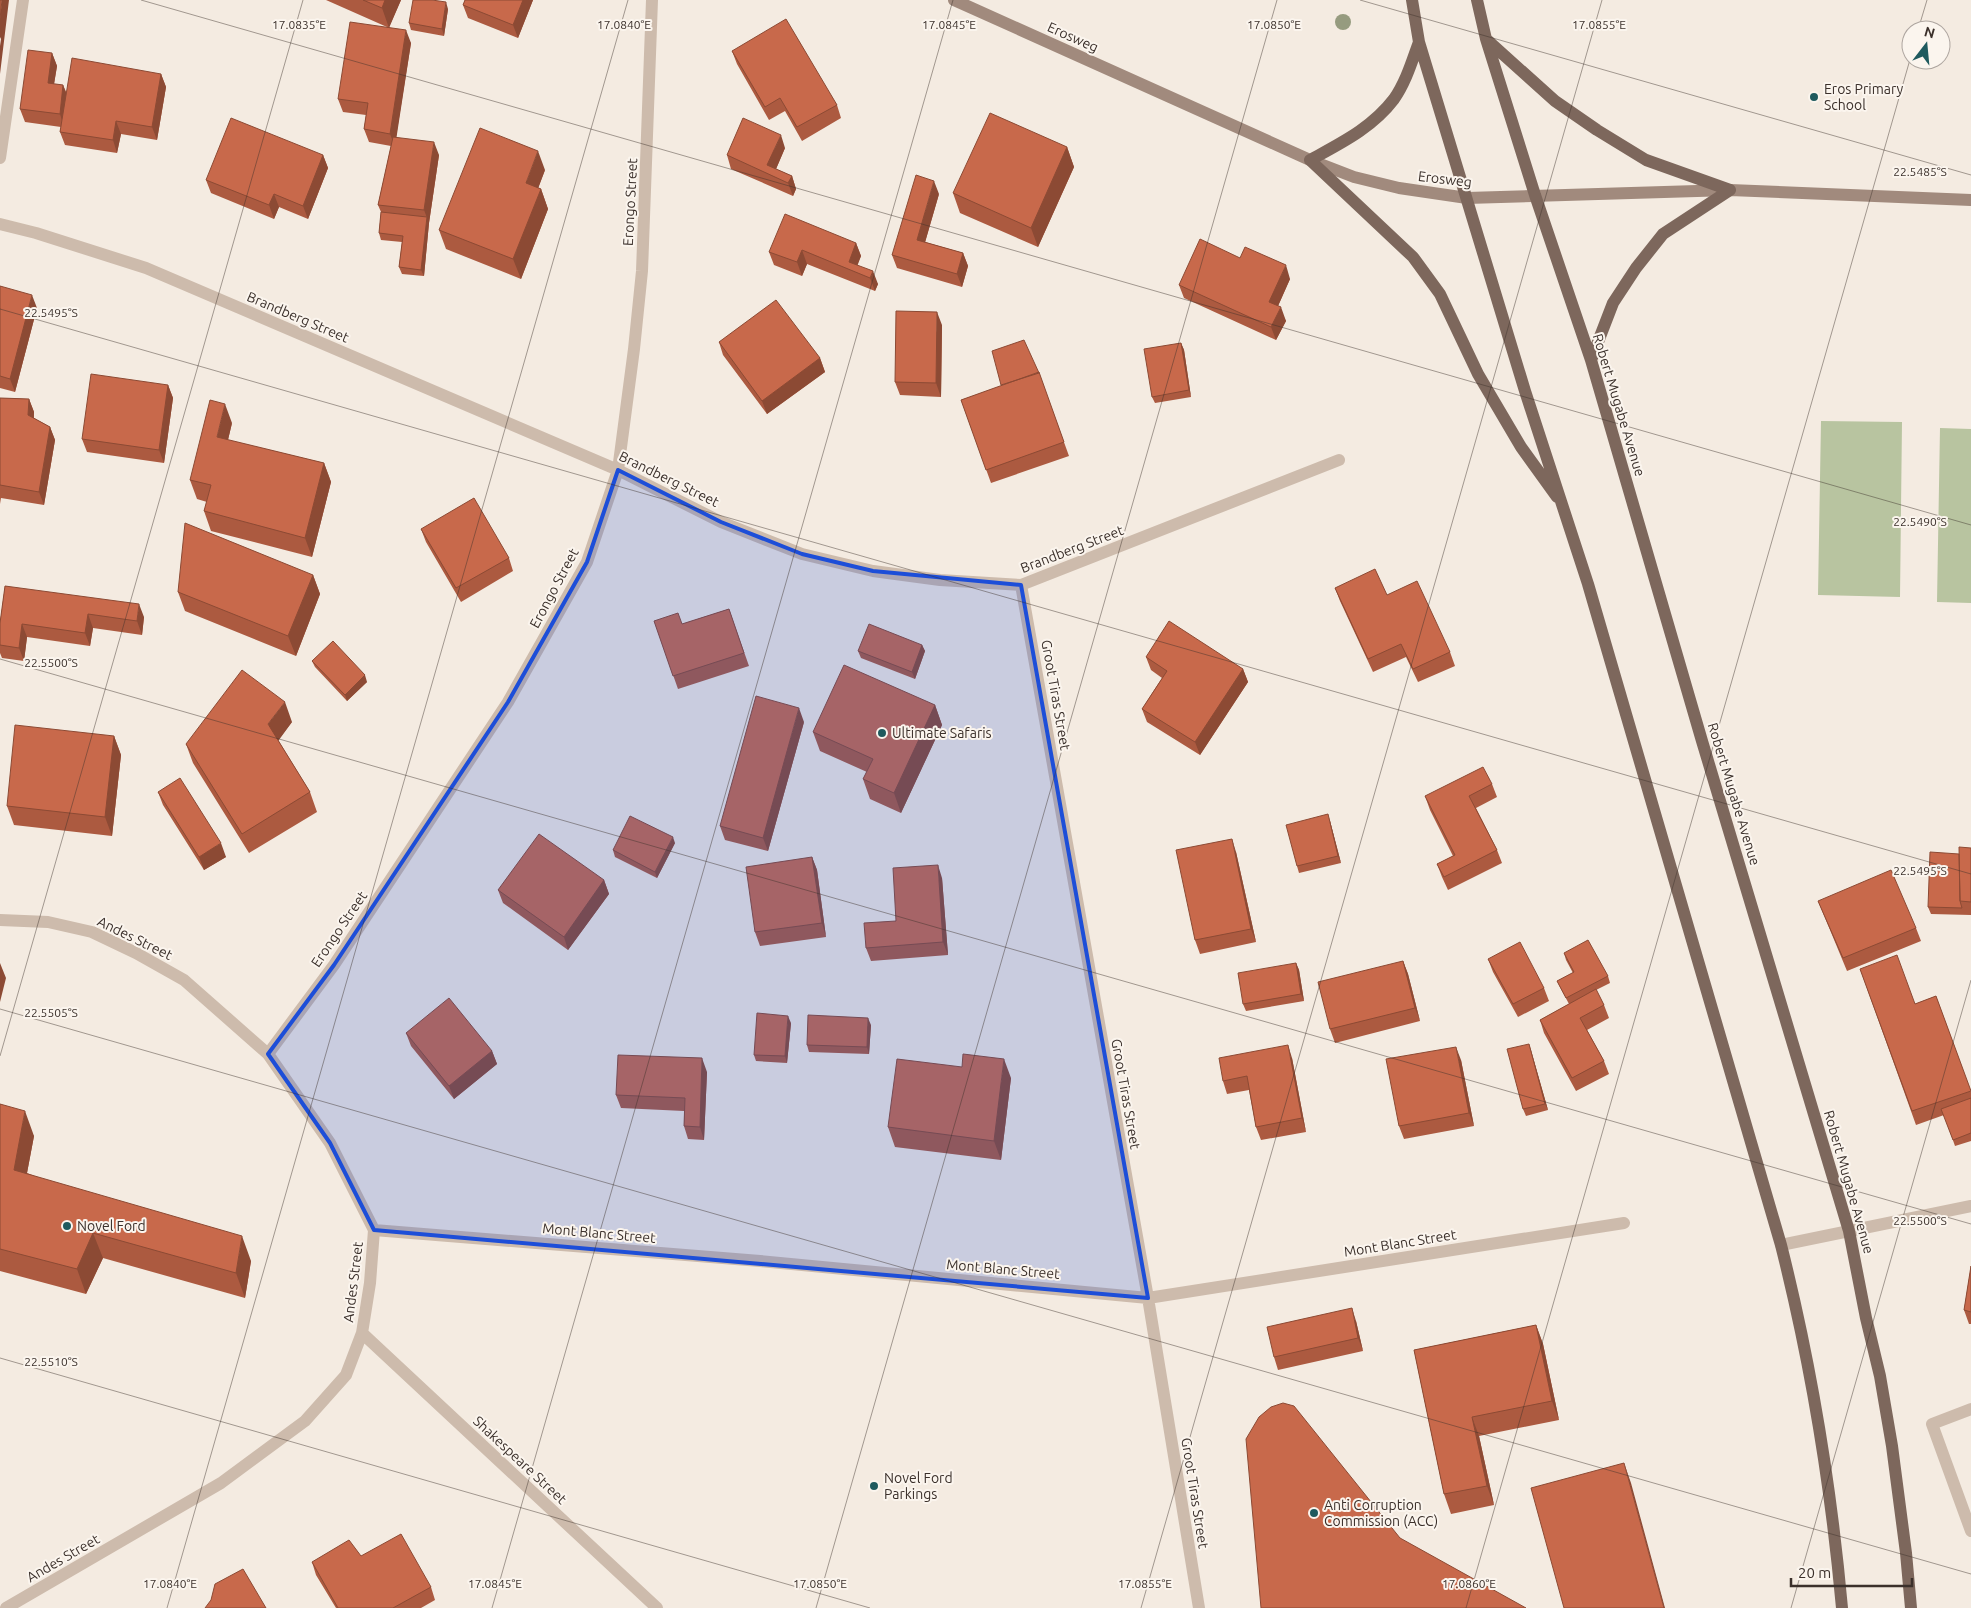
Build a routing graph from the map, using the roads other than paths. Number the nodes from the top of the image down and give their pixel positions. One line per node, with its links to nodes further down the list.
1 (23, 0): 8 (street)
2 (652, 0): 17 (street, Erongo Street)
3 (954, 0): 9 (street, Erosweg)
4 (1412, 0): 7 (main road)
5 (1476, 0): 6 (main road, Robert Mugabe Avenue)
6 (1486, 39): 10 (main road); 11 (main road, Robert Mugabe Avenue)
7 (1419, 42): 9 (main road); 12 (main road)
8 (0, 158)
9 (1310, 160): 12 (street, Erosweg); 18 (main road)
10 (1730, 190): 11 (street, Erosweg); 13 (street, Erosweg); 15 (main road)
11 (1535, 195): 12 (street, Erosweg); 15 (main road, Robert Mugabe Avenue)
12 (1467, 198): 18 (main road)
13 (1971, 200)
14 (0, 224): 17 (street, Brandberg Street)
15 (1591, 360): 25 (main road, Robert Mugabe Avenue)
16 (1339, 460): 19 (street, Brandberg Street)
17 (618, 470): 19 (street, Brandberg Street); 21 (street, Erongo Street)
18 (1564, 508): 26 (main road)
19 (1021, 585): 27 (street, Groot Tiras Street)
20 (0, 920): 21 (street, Andes Street)
21 (268, 1054): 24 (street, Andes Street)
22 (1971, 1206): 25 (street)
23 (1624, 1223): 27 (street, Mont Blanc Street)
24 (374, 1230): 27 (street, Mont Blanc Street); 28 (street, Andes Street)
25 (1850, 1231): 26 (street); 35 (main road, Robert Mugabe Avenue)
26 (1781, 1245): 34 (main road)
27 (1148, 1298): 33 (street, Groot Tiras Street)
28 (362, 1334): 31 (street, Andes Street); 32 (street, Shakespeare Street)
29 (1971, 1409): 30 (street)
30 (1971, 1531)
31 (6, 1608)
32 (657, 1608)
33 (1199, 1608)
34 (1842, 1608)
35 (1911, 1608)

